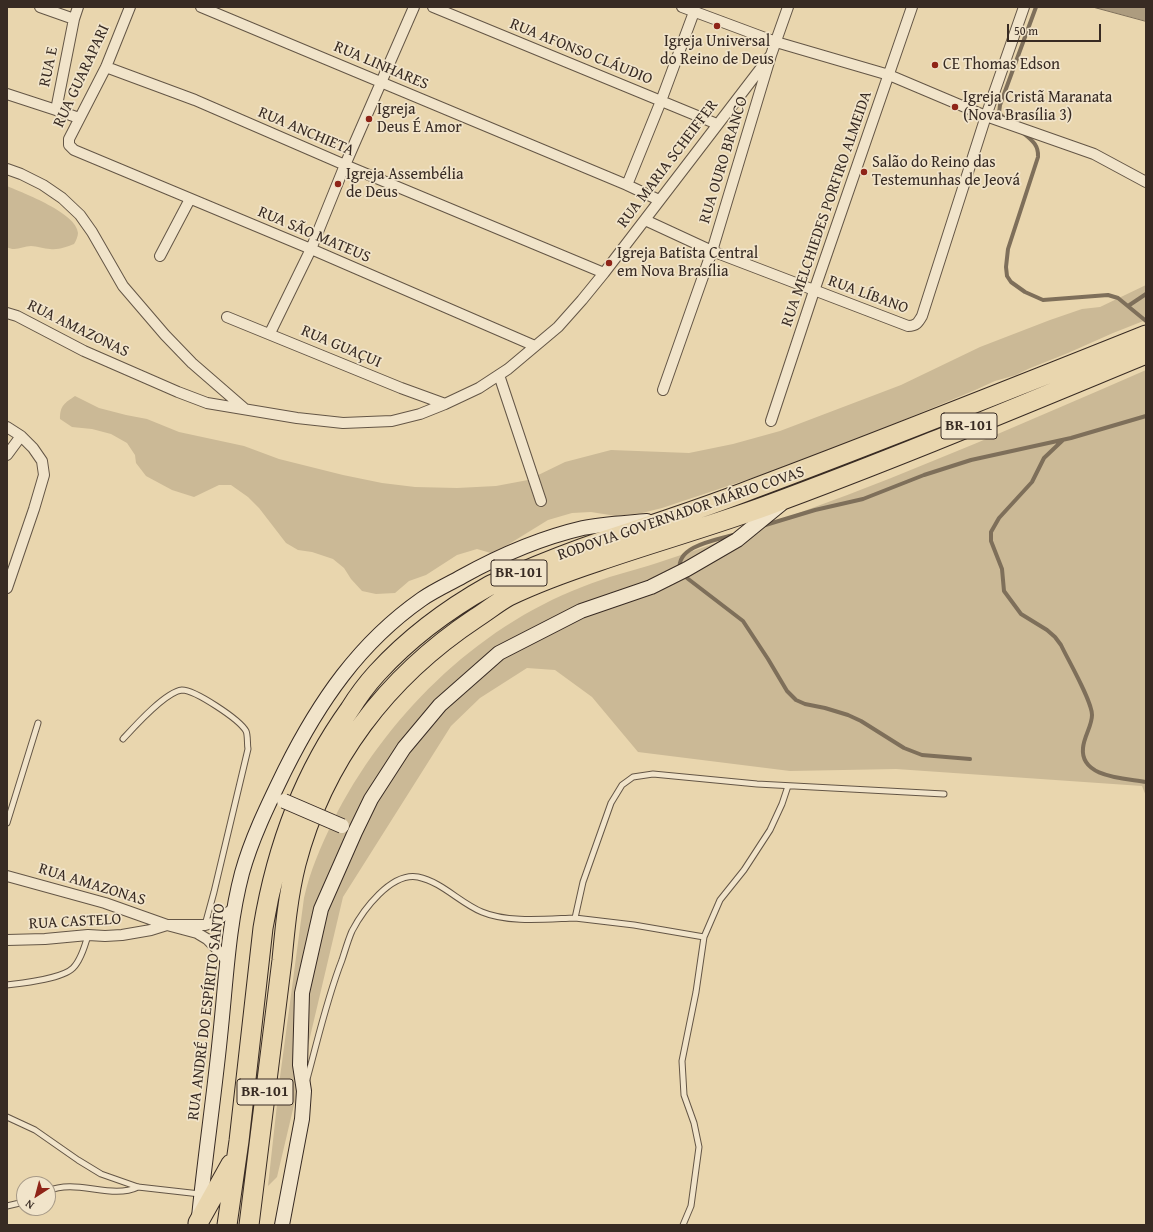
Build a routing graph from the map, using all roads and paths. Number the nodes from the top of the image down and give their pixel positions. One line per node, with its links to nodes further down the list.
1 (40, 7): 12 (street)
2 (78, 7): 12 (street, RUA E)
3 (130, 7): 15 (street, RUA GUARAPARI)
4 (201, 7): 17 (street, RUA LINHARES)
5 (414, 7): 17 (street)
6 (433, 7): 19 (street, RUA AFONSO CLÁUDIO)
7 (682, 7): 11 (street)
8 (788, 7): 13 (street, RUA OURO BRANCO)
9 (912, 7): 16 (street, RUA MELCHIEDES PORFIRO ALMEIDA)
10 (1024, 7): 21 (street)
11 (694, 12): 13 (street); 19 (street)
12 (74, 19): 20 (street, RUA E)
13 (776, 42): 14 (street, RUA OURO BRANCO); 16 (street)
14 (772, 55): 23 (street, RUA MARIA SCHEIFFER); 33 (street, RUA OURO BRANCO)
15 (106, 67): 22 (street, RUA GUARAPARI); 25 (street, RUA ANCHIETA)
16 (889, 75): 21 (street); 36 (street, RUA MELCHIEDES PORFIRO ALMEIDA)
17 (382, 83): 25 (street); 28 (street, RUA LINHARES)
18 (7, 94): 20 (street)
19 (661, 101): 23 (street, RUA AFONSO CLÁUDIO); 28 (street)
20 (56, 110): 22 (street, RUA E)
21 (986, 116): 27 (street); 36 (street, RUA LÍBANO)
22 (79, 118): 24 (street, RUA GUARAPARI)
23 (717, 124): 30 (street, RUA MARIA SCHEIFFER)
24 (80, 153): 29 (street, RUA SÃO MATEUS)
25 (345, 165): 32 (street); 35 (street, RUA ANCHIETA)
26 (7, 169): 47 (street)
27 (1146, 182)
28 (627, 185): 30 (street, RUA LINHARES)
29 (190, 199): 32 (street, RUA SÃO MATEUS); 34 (street)
30 (659, 200): 31 (street, RUA MARIA SCHEIFFER)
31 (645, 220): 33 (street, RUA LÍBANO); 35 (street, RUA MARIA SCHEIFFER)
32 (311, 249): 39 (street); 41 (street, RUA SÃO MATEUS)
33 (712, 251): 36 (street, RUA LÍBANO); 45 (street, RUA OURO BRANCO)
34 (160, 256)
35 (604, 273): 41 (street, RUA MARIA SCHEIFFER)
36 (814, 291): 48 (street, RUA MELCHIEDES PORFIRO ALMEIDA)
37 (7, 313): 43 (street, RUA AMAZONAS)
38 (227, 317): 39 (street, RUA GUAÇUI)
39 (270, 333): 46 (street, RUA GUAÇUI)
40 (1146, 335): 54 (highway, RODOVIA GOVERNADOR MÁRIO COVAS / BR-101)
41 (535, 346): 44 (street, RUA MARIA SCHEIFFER)
42 (1146, 354): 52 (highway, RODOVIA GOVERNADOR MÁRIO COVAS / BR-101)
43 (135, 374): 47 (street, RUA MARIA SCHEIFFER)
44 (499, 375): 46 (street, RUA MARIA SCHEIFFER); 53 (street)
45 (662, 390)
46 (445, 404): 47 (street, RUA MARIA SCHEIFFER)
47 (246, 410)
48 (771, 421)
49 (7, 427): 50 (street)
50 (20, 436): 51 (street); 55 (street)
51 (7, 455)
52 (791, 496): 62 (street, RODOVIA GOVERNADOR MÁRIO COVAS); 81 (highway, RODOVIA GOVERNADOR MÁRIO COVAS / BR-101)
53 (542, 501)
54 (671, 518): 60 (street, RUA ANDRÉ DO ESPÍRITO SANTO); 75 (highway, RODOVIA GOVERNADOR MÁRIO COVAS / BR-101)
55 (7, 588)
56 (38, 723): 61 (lane)
57 (123, 739): 67 (lane)
58 (788, 786): 59 (lane); 65 (lane); 69 (lane)
59 (944, 794)
60 (278, 798): 62 (street, bridge); 64 (street, RUA ANDRÉ DO ESPÍRITO SANTO)
61 (7, 823)
62 (349, 829): 73 (street, RODOVIA GOVERNADOR MÁRIO COVAS)
63 (7, 876): 66 (street, RUA AMAZONAS)
64 (234, 908): 67 (street, RUA AMAZONAS); 71 (street, RUA ANDRÉ DO ESPÍRITO SANTO)
65 (575, 918): 69 (lane); 73 (lane)
66 (167, 925): 67 (street, RUA AMAZONAS); 68 (street, RUA CASTELO); 71 (street, RUA AMAZONAS)
67 (205, 925)
68 (88, 935): 70 (street, RUA CASTELO); 72 (lane)
69 (704, 937): 83 (lane)
70 (7, 940)
71 (227, 961): 78 (street, RUA ANDRÉ DO ESPÍRITO SANTO)
72 (7, 985)
73 (304, 1091): 82 (street, RODOVIA GOVERNADOR MÁRIO COVAS)
74 (7, 1117): 76 (lane)
75 (236, 1154): 79 (highway); 80 (highway, RODOVIA GOVERNADOR MÁRIO COVAS / BR-101)
76 (138, 1187): 77 (lane); 78 (lane)
77 (56, 1188)
78 (201, 1194): 79 (street, RUA ANDRÉ DO ESPÍRITO SANTO)
79 (198, 1224)
80 (227, 1225)
81 (249, 1225)
82 (282, 1225)
83 (683, 1225)

